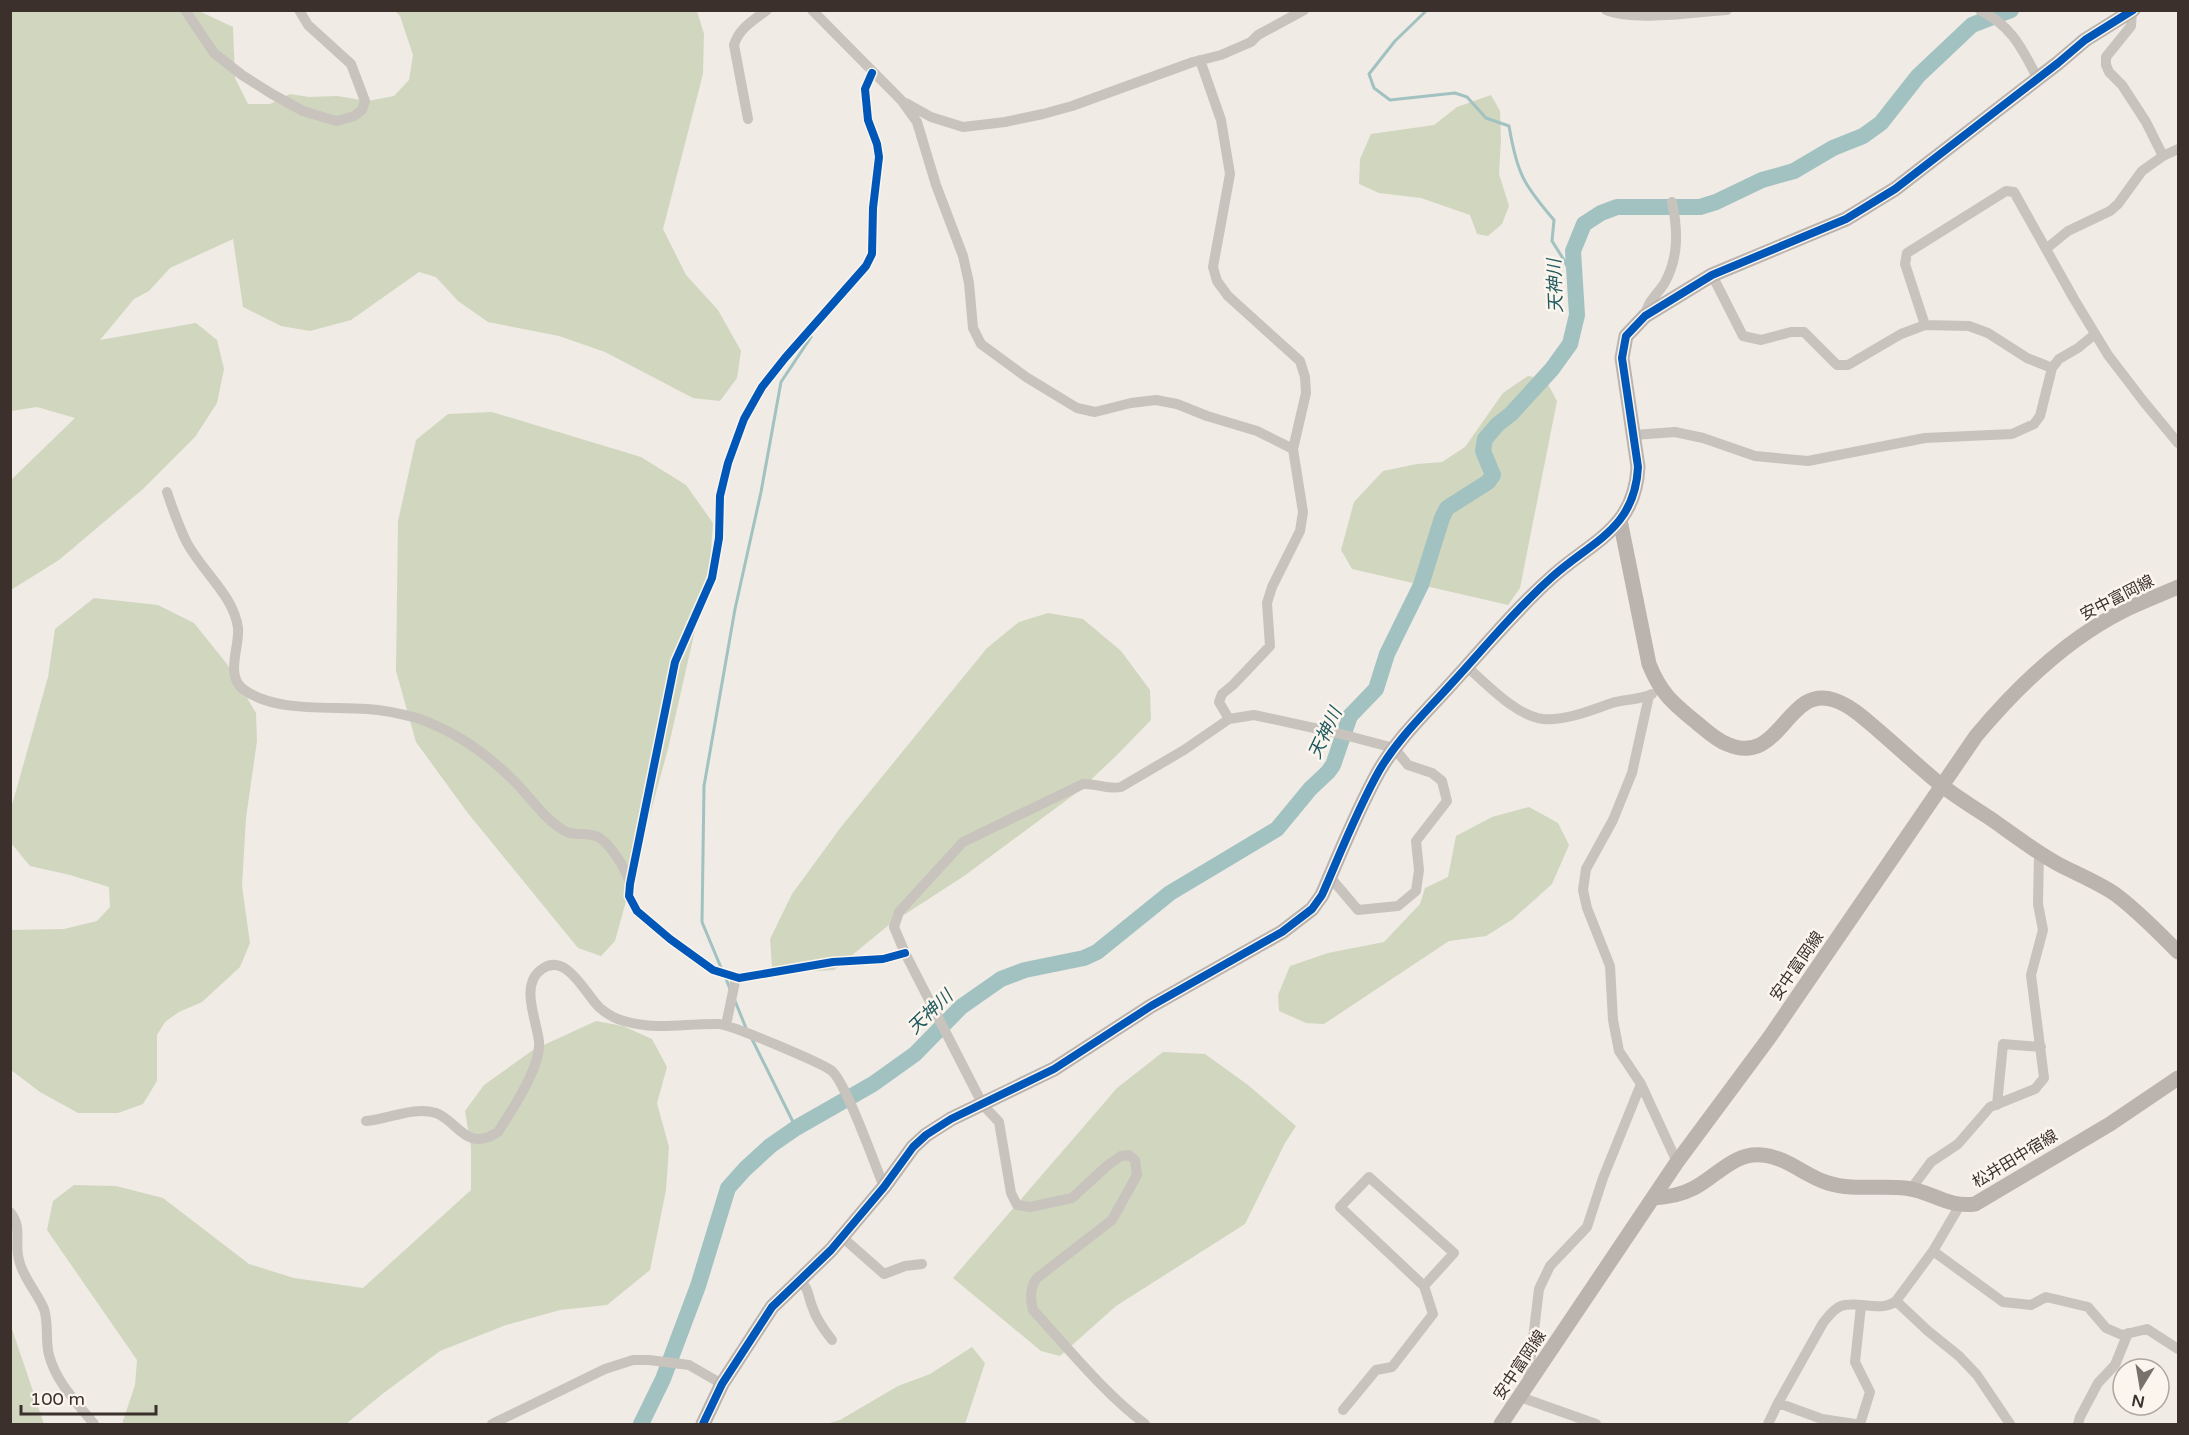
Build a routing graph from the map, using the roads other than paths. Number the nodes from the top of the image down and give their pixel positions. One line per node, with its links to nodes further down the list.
1 (185, 10): 2 (street)
2 (299, 10)
3 (767, 10): 14 (street)
4 (812, 10): 11 (street)
5 (1304, 10): 10 (street)
6 (1606, 10): 7 (street)
7 (1727, 10)
8 (1981, 11): 12 (street)
9 (2132, 11): 12 (street); 16 (street)
10 (1200, 60): 13 (street); 26 (street)
11 (872, 73): 13 (street); 37 (street)
12 (2038, 79): 19 (street)
13 (902, 101): 26 (street)
14 (747, 119)
15 (2178, 149): 16 (street)
16 (2163, 156): 18 (street)
17 (1672, 202): 20 (street)
18 (2046, 249): 21 (street); 22 (street)
19 (1712, 275): 20 (street); 21 (street)
20 (1645, 316): 24 (street)
21 (1925, 325): 23 (street)
22 (2096, 334): 23 (street); 25 (street)
23 (2052, 368): 24 (street)
24 (1634, 435): 28 (street)
25 (2178, 442)
26 (1293, 449): 32 (street)
27 (167, 492): 37 (street)
28 (1620, 520): 30 (street); 31 (street)
29 (2178, 587): 34 (street, 安中富岡線)
30 (1467, 667): 31 (street); 33 (street)
31 (1654, 692): 34 (street); 44 (street)
32 (1229, 719): 33 (street); 39 (street)
33 (1394, 748): 36 (street); 36 (street)
34 (1942, 785): 35 (street); 48 (street, 安中富岡線)
35 (2039, 853): 38 (street); 42 (street)
36 (1330, 877): 45 (street)
37 (630, 884): 40 (street)
38 (2178, 952)
39 (905, 953): 40 (street); 45 (street)
40 (736, 977): 41 (street)
41 (726, 1025): 47 (street); 49 (street)
42 (2041, 1047): 46 (street); 46 (street)
43 (2178, 1078): 52 (street, 松井田中宿線)
44 (1641, 1084): 48 (street); 65 (street)
45 (983, 1105): 49 (street); 71 (street)
46 (1997, 1105): 50 (street)
47 (366, 1120)
48 (1677, 1162): 51 (street, 安中富岡線)
49 (884, 1187): 54 (street)
50 (1911, 1189): 51 (street, 松井田中宿線); 52 (street, 松井田中宿線)
51 (1654, 1198): 65 (street, 安中富岡線)
52 (1960, 1205): 55 (street)
53 (10, 1212): 68 (street)
54 (842, 1237): 56 (street); 57 (street)
55 (1933, 1251): 59 (street); 61 (street)
56 (922, 1264)
57 (800, 1279): 62 (street); 64 (street)
58 (1424, 1286): 58 (street); 67 (street)
59 (1896, 1301): 60 (street); 77 (street)
60 (1861, 1306): 66 (street); 76 (street)
61 (2128, 1333): 63 (street); 78 (street)
62 (832, 1340)
63 (2178, 1349)
64 (722, 1384): 69 (street); 70 (street)
65 (1524, 1391): 72 (street, 安中富岡線); 73 (street)
66 (1778, 1403): 74 (street); 75 (street)
67 (1344, 1410)
68 (94, 1425)
69 (492, 1425)
70 (703, 1425)
71 (1145, 1425)
72 (1501, 1425)
73 (1596, 1425)
74 (1768, 1425)
75 (1855, 1425)
76 (1860, 1425)
77 (2010, 1425)
78 (2078, 1425)

